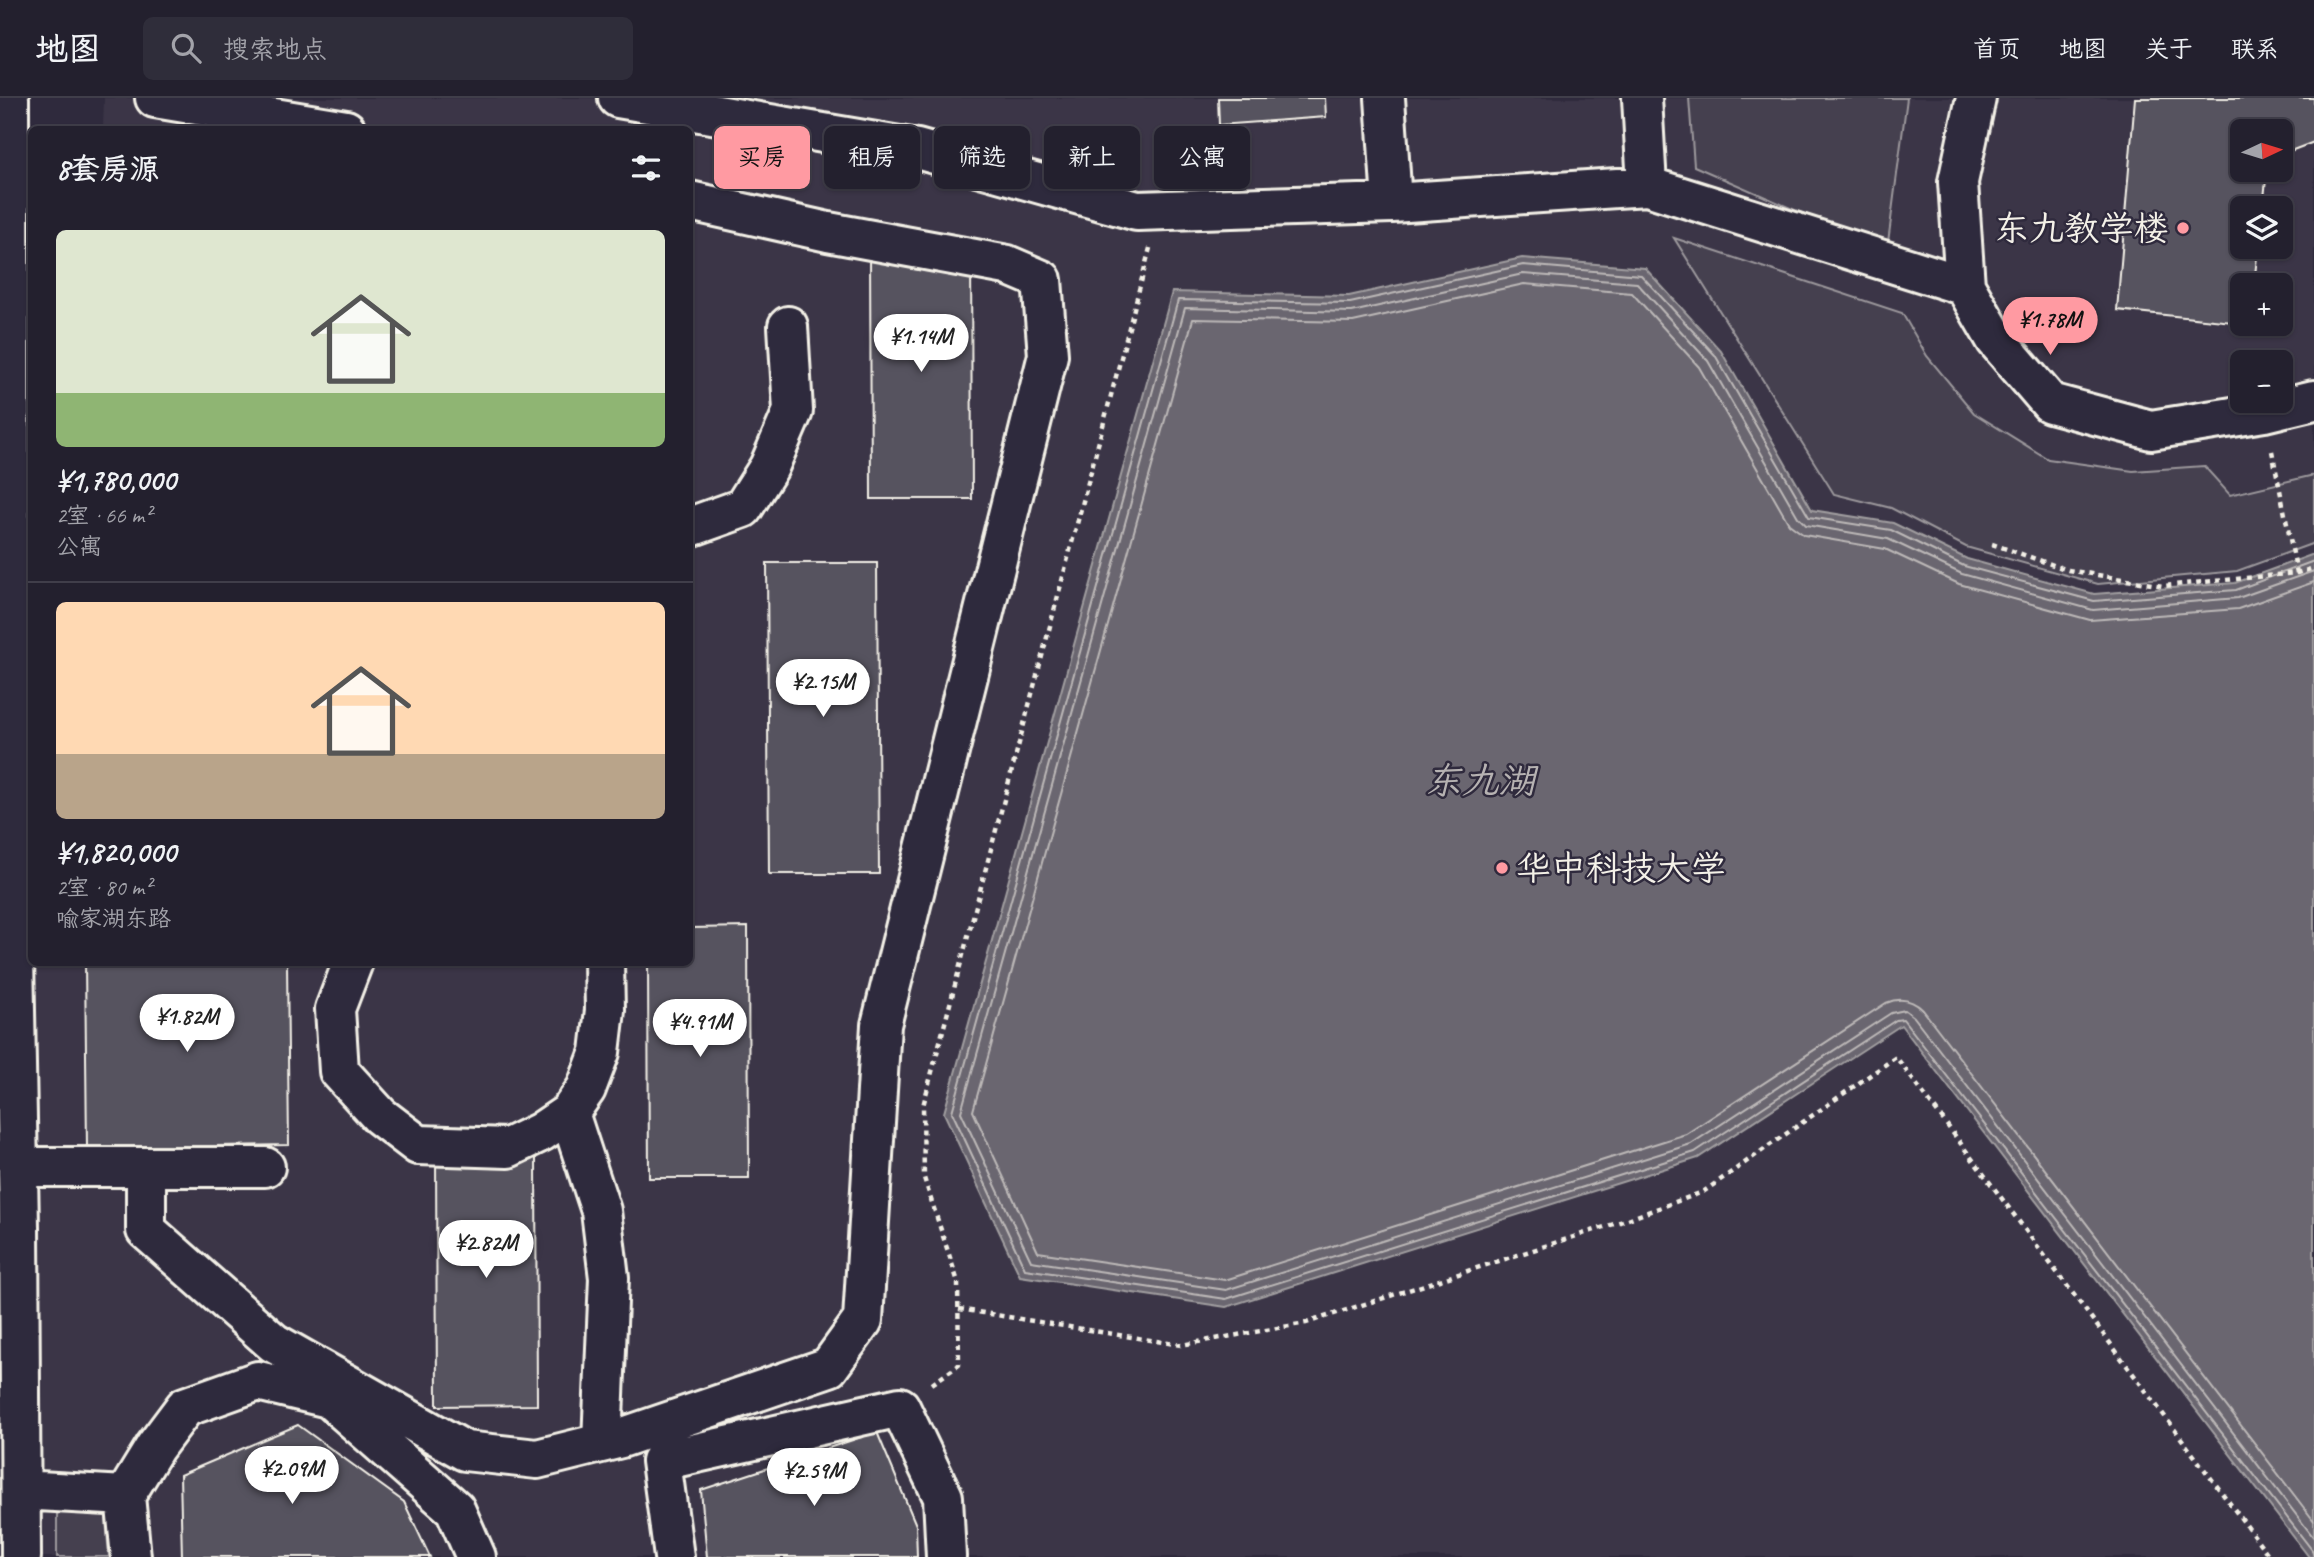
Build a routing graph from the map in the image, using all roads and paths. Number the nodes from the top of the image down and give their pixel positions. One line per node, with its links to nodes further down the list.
1 (9, 98): 22 (street)
2 (155, 98): 7 (street)
3 (618, 98): 11 (street)
4 (1385, 98): 10 (street)
5 (1643, 98): 8 (street)
6 (1976, 98): 12 (street)
7 (322, 126)
8 (1647, 186): 10 (street); 12 (street)
9 (693, 202): 31 (street)
10 (1392, 204): 11 (street)
11 (1158, 210): 29 (path)
12 (1965, 286): 16 (street)
13 (788, 326): 18 (street)
14 (2314, 400): 15 (street)
15 (2293, 405)
16 (2258, 413)
17 (2264, 413): 21 (path)
18 (693, 526)
19 (1992, 544): 21 (path)
20 (2314, 568): 21 (path)
21 (2297, 573)
22 (5, 738): 26 (street)
23 (351, 966): 25 (street)
24 (604, 966): 25 (street)
25 (569, 1113): 31 (street)
26 (18, 1167): 27 (street); 32 (street)
27 (146, 1167): 28 (street); 31 (street)
28 (265, 1167)
29 (959, 1309): 30 (path); 39 (path)
30 (900, 1407): 37 (street); 38 (street)
31 (603, 1442)
32 (21, 1490): 33 (street); 34 (street)
33 (125, 1496): 35 (street); 36 (street)
34 (21, 1557)
35 (131, 1557)
36 (476, 1557)
37 (674, 1557)
38 (946, 1557)
39 (2270, 1557)

